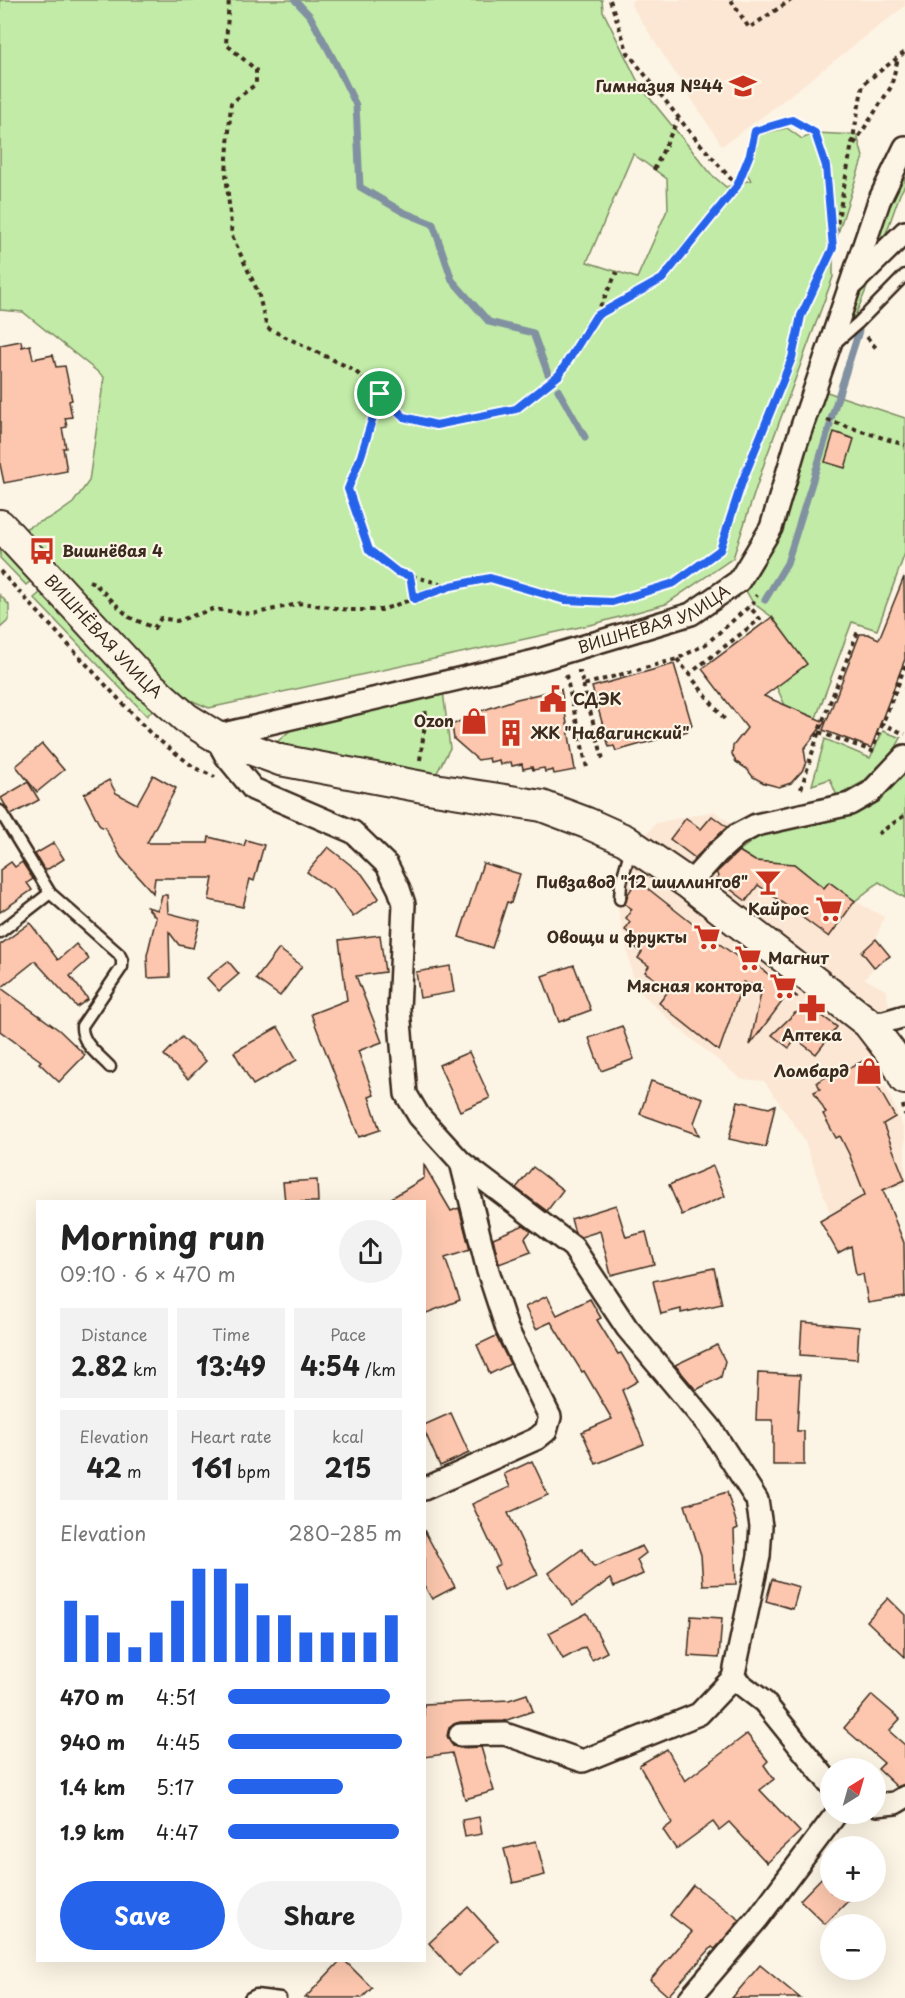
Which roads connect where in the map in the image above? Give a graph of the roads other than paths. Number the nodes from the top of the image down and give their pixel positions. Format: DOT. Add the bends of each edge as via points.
graph roads {
  1 [pos="905,147"];
  2 [pos="905,232"];
  3 [pos="905,275"];
  4 [pos="851,285"];
  5 [pos="828,349"];
  6 [pos="0,525"];
  7 [pos="215,736"];
  8 [pos="905,756"];
  9 [pos="0,811"];
  10 [pos="631,845"];
  11 [pos="689,884"];
  12 [pos="50,893"];
  13 [pos="620,899"];
  14 [pos="0,932"];
  15 [pos="905,1016"];
  16 [pos="868,1023"];
  17 [pos="110,1067"];
  18 [pos="905,1079"];
  19 [pos="461,1162"];
  20 [pos="426,1488"];
  21 [pos="733,1678"];
  22 [pos="460,1735"];
  23 [pos="820,1771"];
  24 [pos="905,1797"];
  25 [pos="886,1804"];
  26 [pos="828,1824"];
  27 [pos="250,1998"];
  28 [pos="280,1998"];
  29 [pos="690,1998"];
  1 -- 4 [label="street, ВИШНЁВАЯ УЛИЦА" via="879,201"];
  2 -- 4 [label="street"];
  3 -- 5 [label="lane"];
  4 -- 5 [label="street, ВИШНЁВАЯ УЛИЦА"];
  5 -- 7 [label="street, ВИШНЁВАЯ УЛИЦА" via="771,528 740,581 691,614 535,661"];
  6 -- 7 [label="street, ВИШНЁВАЯ УЛИЦА" via="141,678 186,718"];
  7 -- 10 [label="street, ВИШНЁВАЯ УЛИЦА" via="280,760 542,806"];
  7 -- 19 [label="street" via="253,789 353,832 387,865 404,904 399,1009 406,1094 419,1116"];
  8 -- 11 [label="street" via="871,792 850,804 756,825 737,835"];
  9 -- 12 [label="lane"];
  10 -- 11 [label="street, ВИШНЁВАЯ УЛИЦА"];
  10 -- 13 [label="lane"];
  11 -- 16 [label="street, ВИШНЁВАЯ УЛИЦА"];
  12 -- 14 [label="lane"];
  12 -- 17 [label="lane" via="122,960 122,967 82,1026 85,1041"];
  15 -- 16 [label="street"];
  16 -- 18 [label="street, ВИШНЁВАЯ УЛИЦА" via="895,1058"];
  19 -- 20 [label="street" via="507,1329 550,1418 546,1431 536,1439"];
  19 -- 21 [label="street" via="573,1247 627,1328 710,1427 757,1500 761,1526 759,1556"];
  21 -- 22 [label="street" via="699,1714 583,1761 505,1734"];
  21 -- 23 [label="street" via="764,1702"];
  24 -- 25 [label="street"];
  26 -- 29 [label="street" via="758,1918"];
  27 -- 28 [label="lane"];
}
